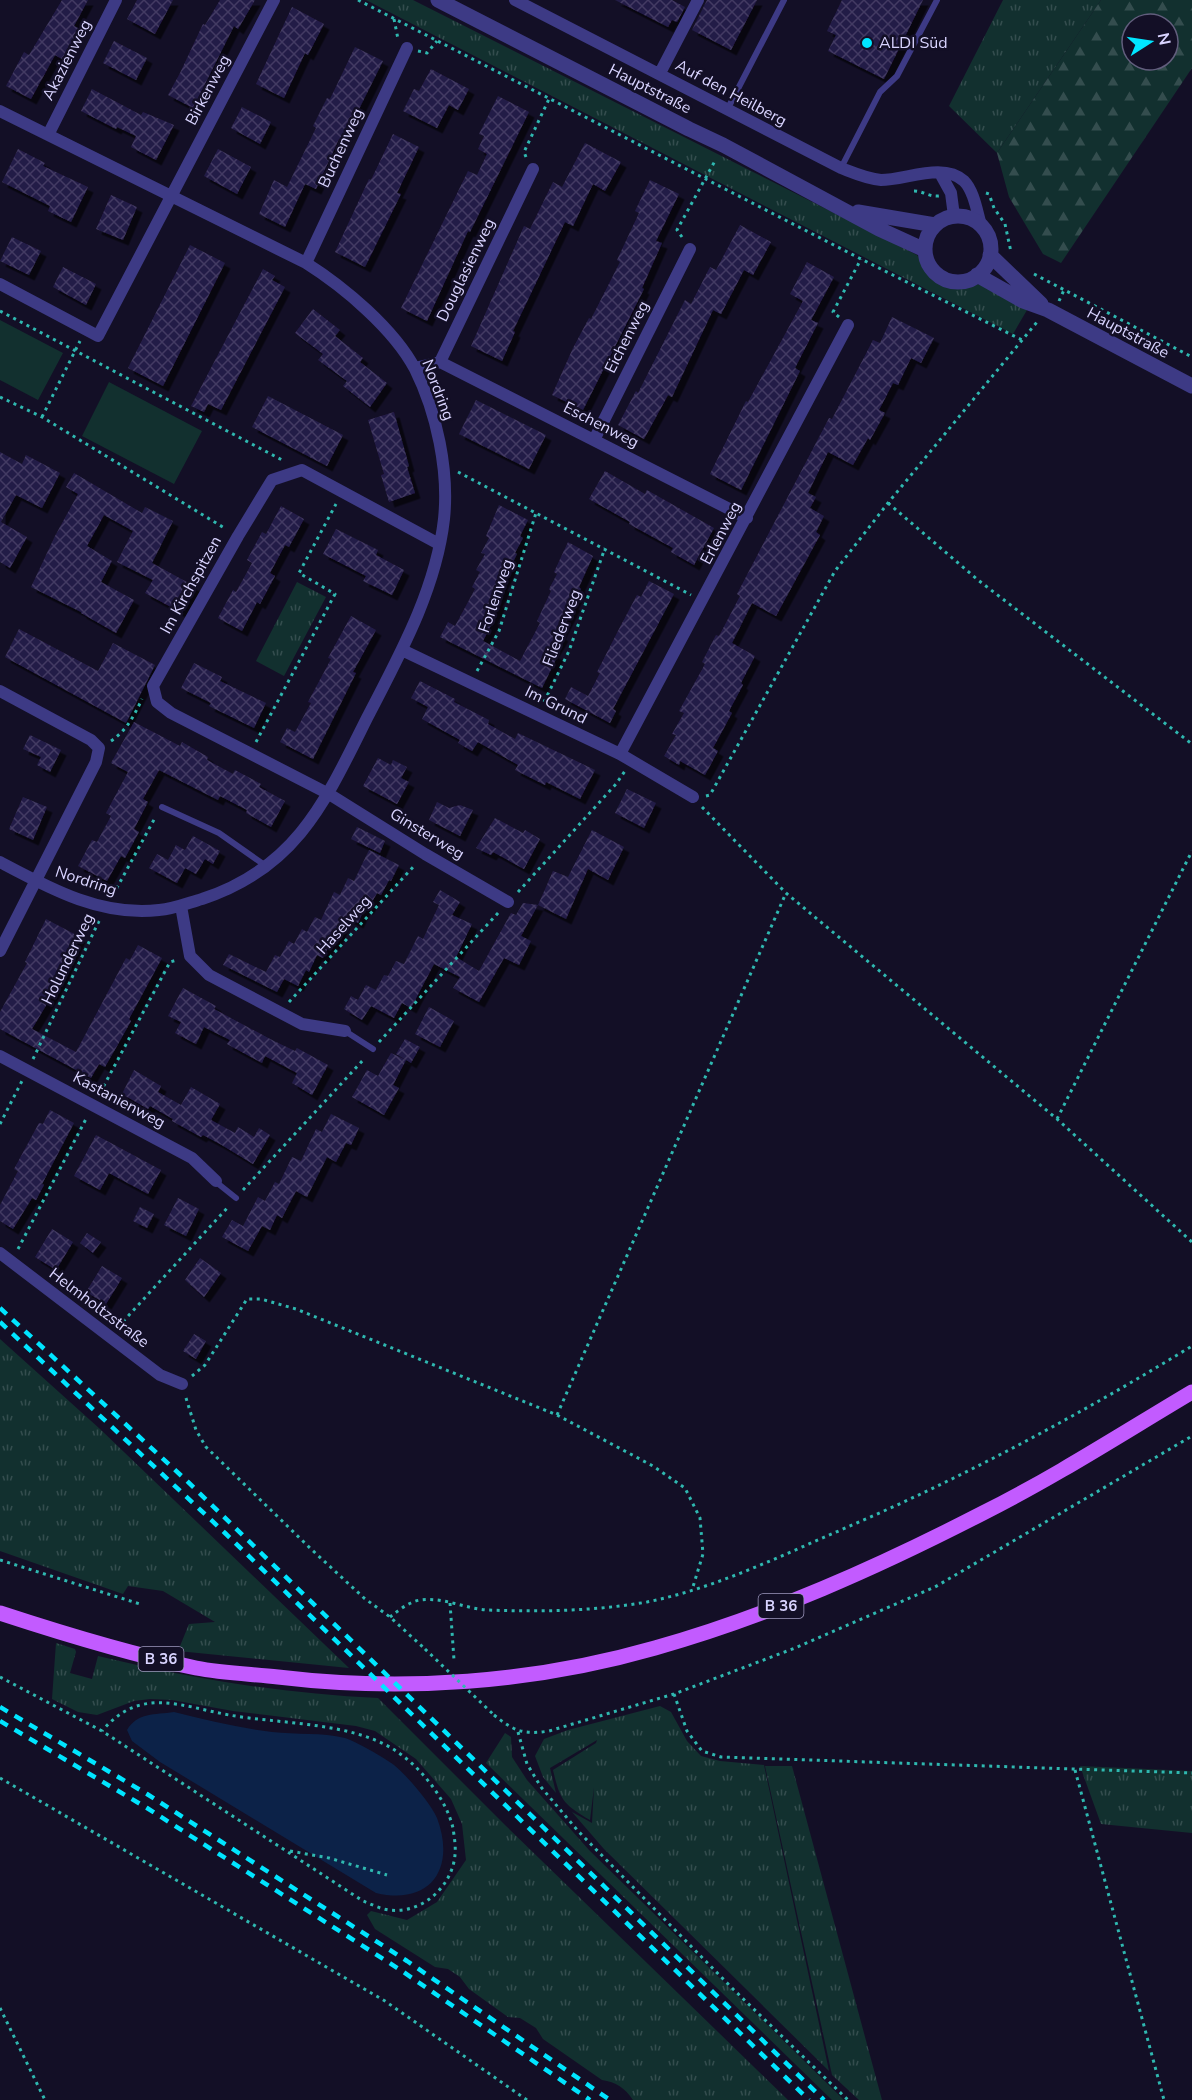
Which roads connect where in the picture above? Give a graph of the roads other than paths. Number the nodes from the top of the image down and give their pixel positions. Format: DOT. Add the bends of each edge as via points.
graph roads {
  1 [pos="116,0"];
  2 [pos="274,0"];
  3 [pos="438,0"];
  4 [pos="515,0"];
  5 [pos="698,0"];
  6 [pos="784,0"];
  7 [pos="937,0"];
  8 [pos="407,48"];
  9 [pos="660,73"];
  10 [pos="727,110"];
  11 [pos="0,111"];
  12 [pos="48,135"];
  13 [pos="841,168"];
  14 [pos="533,169"];
  15 [pos="940,173"];
  16 [pos="170,196"];
  17 [pos="847,210"];
  18 [pos="954,216"];
  19 [pos="935,225"];
  20 [pos="981,225"];
  21 [pos="690,249"];
  22 [pos="925,250"];
  23 [pos="990,255"];
  24 [pos="306,263"];
  25 [pos="977,275"];
  26 [pos="0,284"];
  27 [pos="1048,310"];
  28 [pos="848,326"];
  29 [pos="440,362"];
  30 [pos="415,368"];
  31 [pos="1192,386"];
  32 [pos="594,440"];
  33 [pos="747,518"];
  34 [pos="439,544"];
  35 [pos="402,650"];
  36 [pos="0,690"];
  37 [pos="620,754"];
  38 [pos="329,794"];
  39 [pos="693,797"];
  40 [pos="162,807"];
  41 [pos="0,862"];
  42 [pos="266,866"];
  43 [pos="36,881"];
  44 [pos="508,902"];
  45 [pos="181,906"];
  46 [pos="0,951"];
  47 [pos="345,1031"];
  48 [pos="373,1048"];
  49 [pos="0,1056"];
  50 [pos="216,1181"];
  51 [pos="236,1198"];
  52 [pos="0,1253"];
  53 [pos="182,1384"];
  54 [pos="1192,1392"];
  55 [pos="0,1613"];
  1 -- 12 [label="street, Akazienweg"];
  2 -- 16 [label="street, Birkenweg"];
  3 -- 17 [label="street, Hauptstraße"];
  4 -- 9 [label="street, Auf den Heilberg"];
  5 -- 9 [label="street"];
  6 -- 10 [label="lane"];
  7 -- 13 [label="lane" via="897,76 880,92"];
  8 -- 24 [label="street, Buchenweg"];
  9 -- 10 [label="street, Auf den Heilberg"];
  10 -- 13 [label="street, Auf den Heilberg"];
  11 -- 12 [label="street, Nordring"];
  12 -- 16 [label="street, Nordring"];
  13 -- 15 [label="street, Auf den Heilberg" via="878,180"];
  14 -- 29 [label="street, Douglasienweg"];
  15 -- 18 [label="street" via="951,194"];
  15 -- 20 [label="street" via="964,182"];
  16 -- 24 [label="street, Nordring"];
  16 -- 26 [label="street, Birkenweg" via="98,336"];
  17 -- 19 [label="street, Hauptstraße"];
  17 -- 22 [label="street, Hauptstraße"];
  18 -- 19 [label="street"];
  18 -- 20 [label="street"];
  19 -- 22 [label="street"];
  20 -- 23 [label="street" via="988,236"];
  21 -- 32 [label="street, Eichenweg"];
  22 -- 25 [label="street" via="932,270 944,278 957,282"];
  23 -- 25 [label="street"];
  23 -- 27 [label="street, Hauptstraße"];
  24 -- 30 [label="street, Nordring" via="376,319"];
  25 -- 27 [label="street, Hauptstraße"];
  27 -- 31 [label="street, Hauptstraße"];
  28 -- 33 [label="street, Erlenweg"];
  29 -- 30 [label="street"];
  29 -- 32 [label="street, Eschenweg"];
  30 -- 34 [label="street, Nordring" via="428,401 442,464 444,520"];
  32 -- 33 [label="street, Eschenweg"];
  33 -- 37 [label="street, Erlenweg"];
  34 -- 35 [label="street, Nordring" via="430,580"];
  34 -- 38 [label="street, Im Kirchspitzen" via="302,470 272,480 153,686 157,702 171,713"];
  35 -- 37 [label="street, Im Grund"];
  35 -- 38 [label="street, Nordring"];
  36 -- 43 [label="street" via="99,748 96,762"];
  37 -- 39 [label="street, Im Grund"];
  38 -- 42 [label="street, Nordring" via="300,835"];
  38 -- 44 [label="street, Ginsterweg"];
  40 -- 42 [label="lane" via="219,832"];
  41 -- 43 [label="street, Nordring"];
  42 -- 45 [label="street, Nordring" via="222,892"];
  43 -- 45 [label="street, Nordring" via="106,908 151,911"];
  43 -- 46 [label="street"];
  45 -- 47 [label="street" via="190,956 209,975 302,1024"];
  47 -- 48 [label="lane"];
  49 -- 50 [label="street, Kastanienweg" via="192,1158"];
  50 -- 51 [label="lane"];
  52 -- 53 [label="street, Helmholtzstraße" via="160,1375"];
  54 -- 55 [label="main road, B 36" via="985,1512 815,1593 653,1649 567,1668 429,1684 327,1683 198,1668 73,1637"];
}
